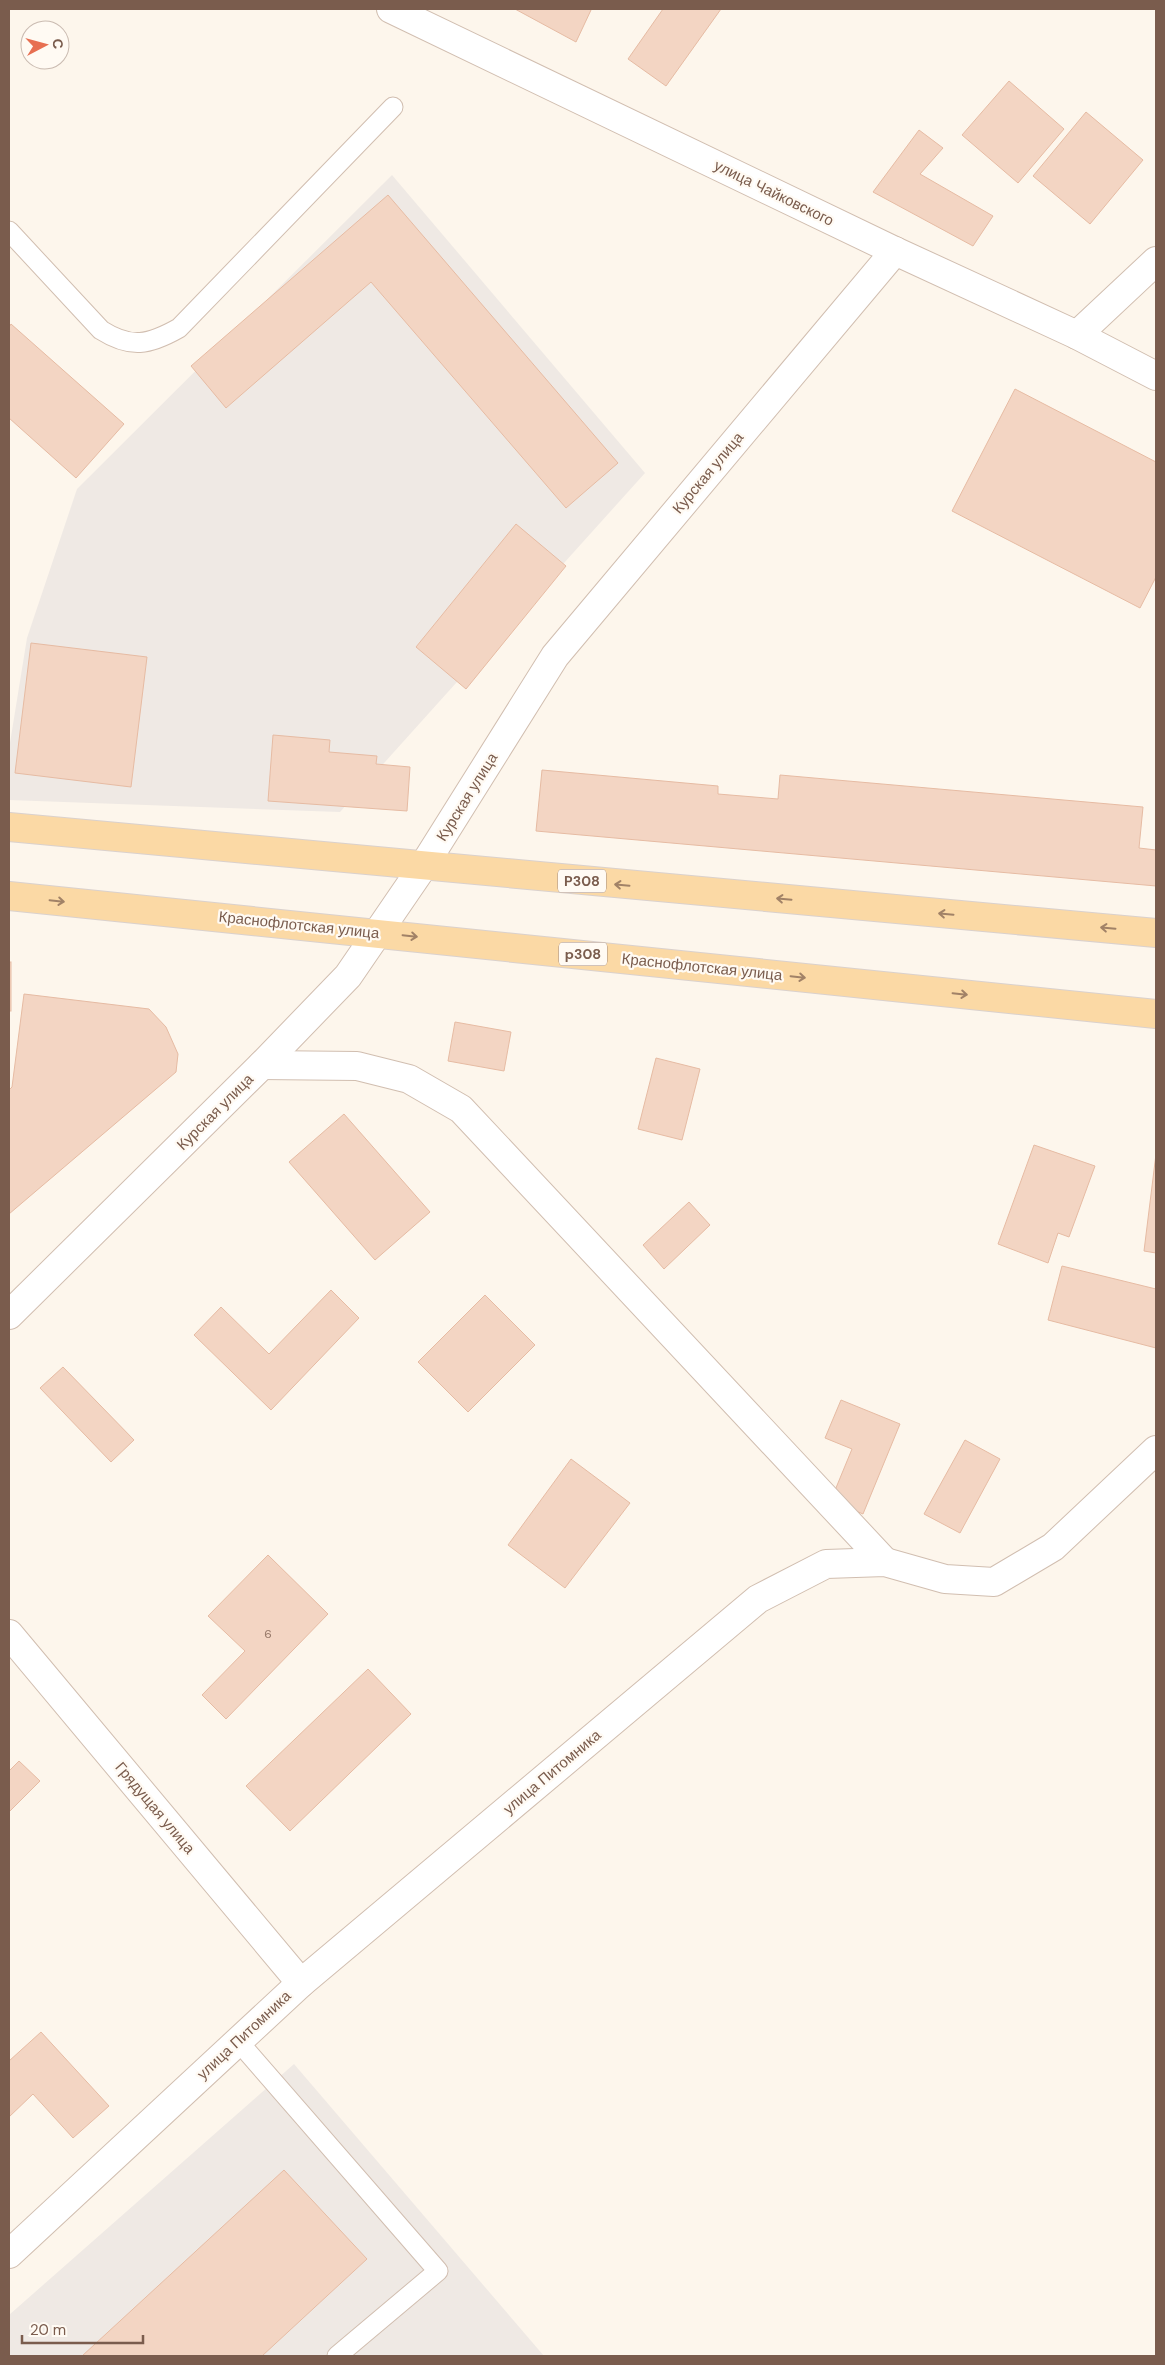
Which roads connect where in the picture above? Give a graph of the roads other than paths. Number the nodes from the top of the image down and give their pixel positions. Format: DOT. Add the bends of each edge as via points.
graph roads {
  1 [pos="391,9"];
  2 [pos="393,107"];
  3 [pos="9,231"];
  4 [pos="895,251"];
  5 [pos="1156,261"];
  6 [pos="1077,335"];
  7 [pos="1156,376"];
  8 [pos="9,827"];
  9 [pos="424,865"];
  10 [pos="9,896"];
  11 [pos="379,933"];
  12 [pos="1156,933"];
  13 [pos="1156,1014"];
  14 [pos="262,1065"];
  15 [pos="9,1315"];
  16 [pos="1156,1450"];
  17 [pos="885,1562"];
  18 [pos="9,1634"];
  19 [pos="301,1983"];
  20 [pos="238,2041"];
  21 [pos="9,2254"];
  22 [pos="337,2356"];
  1 -- 4 [label="street, улица Чайковского"];
  2 -- 3 [label="lane" via="179,328 156,341 135,344 113,338 101,330"];
  4 -- 6 [label="street, улица Чайковского"];
  4 -- 9 [label="street, Курская улица" via="555,656"];
  5 -- 6 [label="street"];
  6 -- 7 [label="street, улица Чайковского"];
  8 -- 9 [label="main road, P308"];
  9 -- 11 [label="street, Курская улица"];
  12 -- 9 [label="main road, P308, one-way"];
  10 -- 11 [label="main road, Краснофлотская улица / p308, one-way"];
  11 -- 13 [label="main road, Краснофлотская улица / p308, one-way"];
  11 -- 14 [label="street, Курская улица" via="348,976"];
  14 -- 15 [label="street, Курская улица"];
  14 -- 17 [label="street" via="357,1066 409,1079 461,1109"];
  16 -- 17 [label="street, улица Питомника" via="1052,1547 994,1582 945,1579"];
  17 -- 19 [label="street, улица Питомника" via="826,1564 758,1599"];
  18 -- 19 [label="street, Грядущая улица"];
  19 -- 20 [label="street, улица Питомника"];
  20 -- 21 [label="street, улица Питомника"];
  20 -- 22 [label="lane" via="438,2271"];
}
